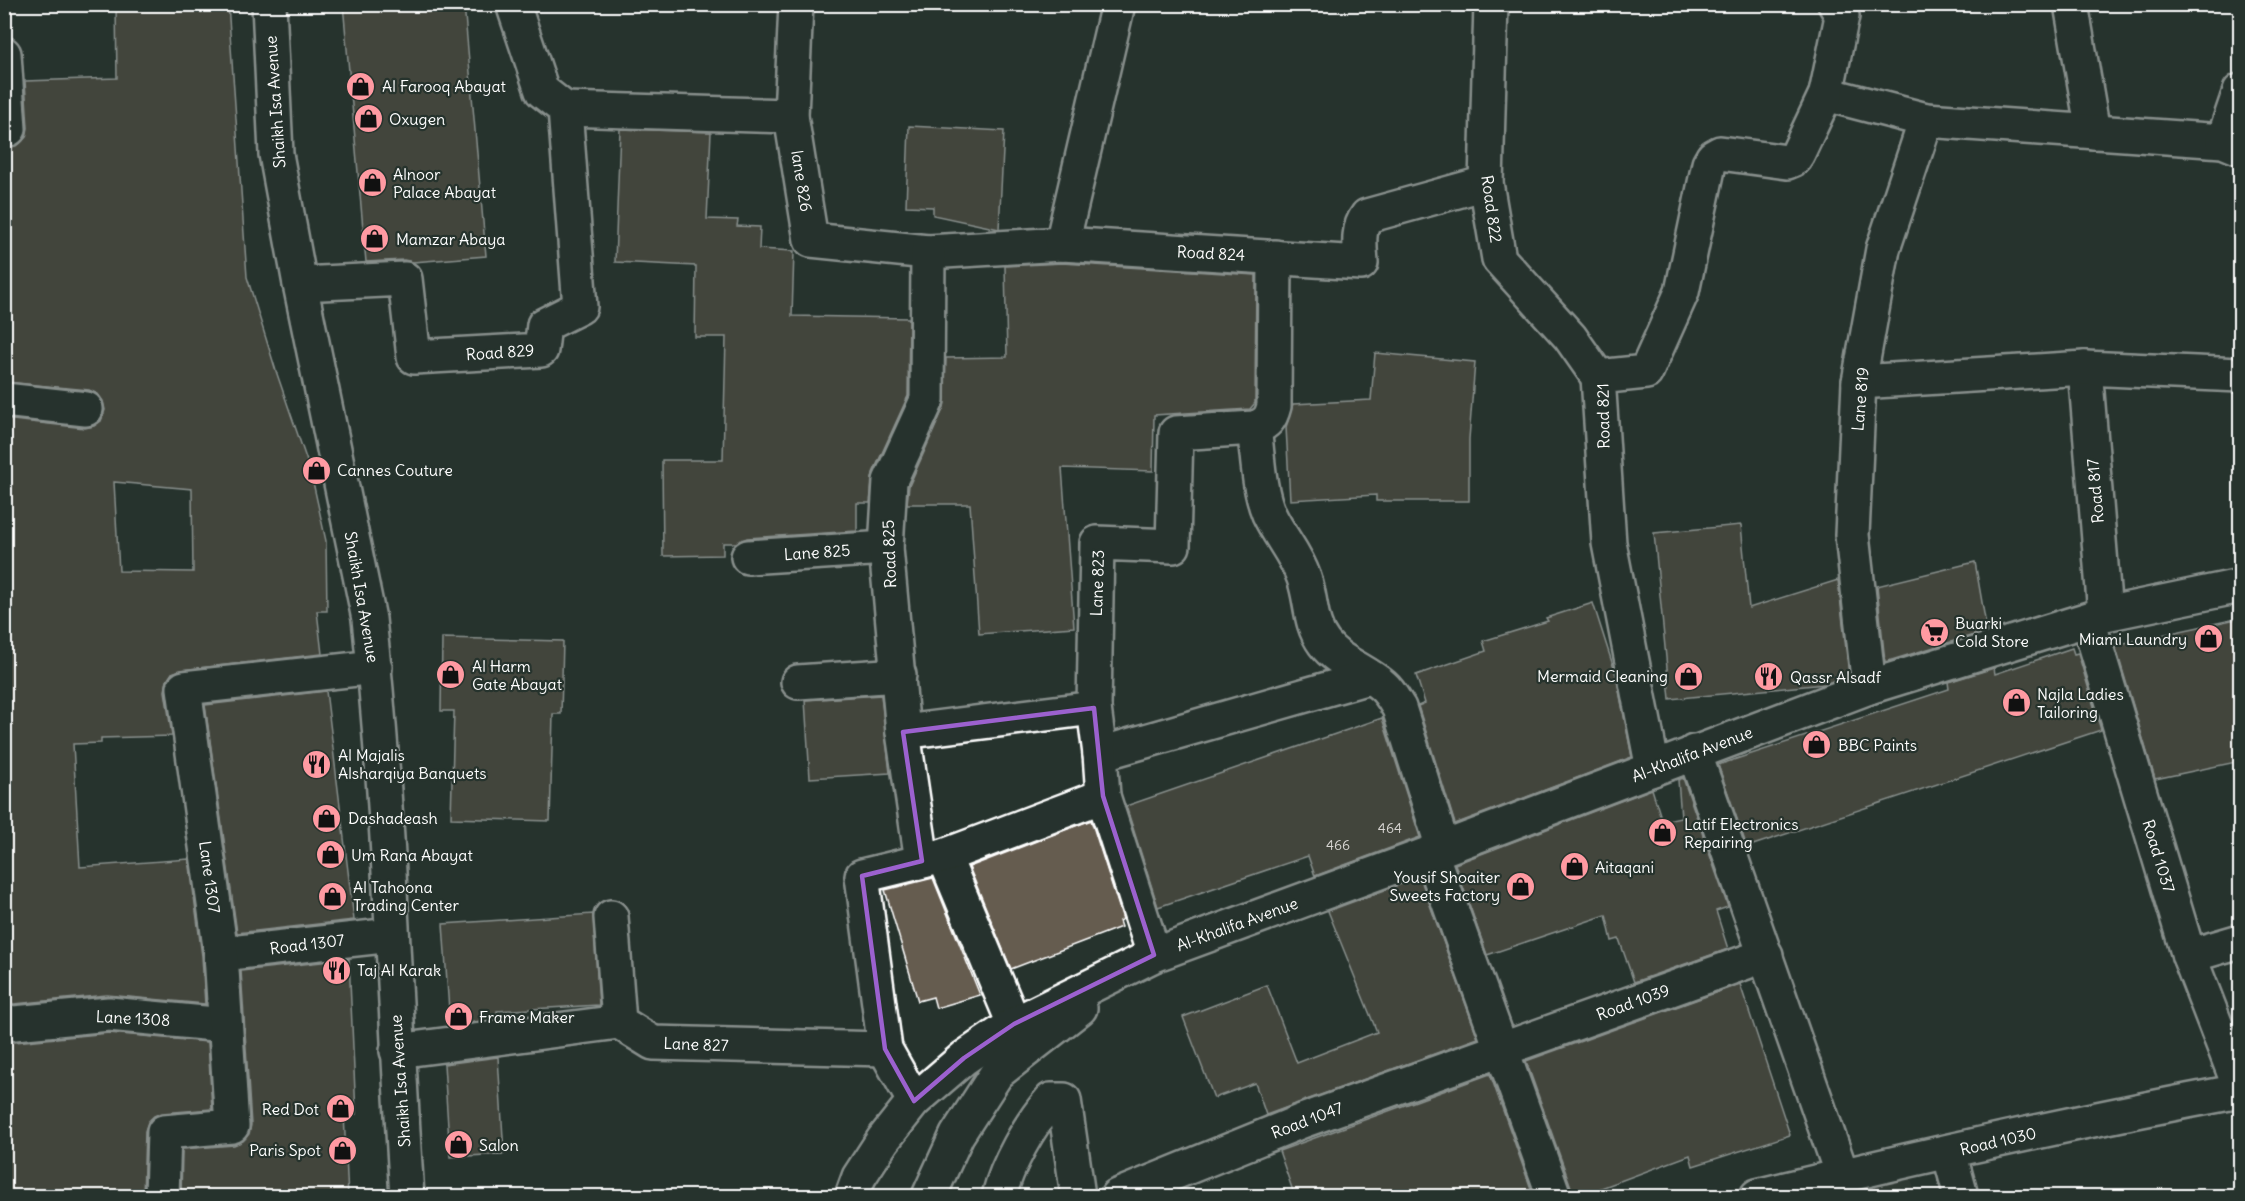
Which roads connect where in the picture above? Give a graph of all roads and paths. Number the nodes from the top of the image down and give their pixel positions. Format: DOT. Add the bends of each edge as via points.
graph roads {
  1 [pos="268,4"];
  2 [pos="513,4"];
  3 [pos="796,4"];
  4 [pos="1118,4"];
  5 [pos="1491,4"];
  6 [pos="1835,4"];
  7 [pos="2071,4"];
  8 [pos="4,54"];
  9 [pos="2241,91"];
  10 [pos="1826,94"];
  11 [pos="565,109"];
  12 [pos="791,116"];
  13 [pos="1926,120"];
  14 [pos="4,129"];
  15 [pos="2093,132"];
  16 [pos="2232,145"];
  17 [pos="1486,183"];
  18 [pos="1062,244"];
  19 [pos="928,252"];
  20 [pos="1275,256"];
  21 [pos="300,284"];
  22 [pos="2085,368"];
  23 [pos="2241,375"];
  24 [pos="1598,377"];
  25 [pos="1858,382"];
  26 [pos="4,400"];
  27 [pos="86,409"];
  28 [pos="1254,428"];
  29 [pos="886,548"];
  30 [pos="748,557"];
  31 [pos="2241,586"];
  32 [pos="2096,617"];
  33 [pos="375,667"];
  34 [pos="899,675"];
  35 [pos="1369,677"];
  36 [pos="798,682"];
  37 [pos="1869,687"];
  38 [pos="1094,708"];
  39 [pos="903,732"];
  40 [pos="1694,752"];
  41 [pos="1100,754"];
  42 [pos="1653,769"];
  43 [pos="1103,796"];
  44 [pos="1437,850"];
  45 [pos="933,858"];
  46 [pos="611,917"];
  47 [pos="392,935"];
  48 [pos="2241,940"];
  49 [pos="221,954"];
  50 [pos="1154,955"];
  51 [pos="1766,955"];
  52 [pos="2189,956"];
  53 [pos="619,1022"];
  54 [pos="4,1024"];
  55 [pos="1014,1024"];
  56 [pos="225,1025"];
  57 [pos="885,1049"];
  58 [pos="1500,1049"];
  59 [pos="397,1051"];
  60 [pos="2241,1089"];
  61 [pos="914,1101"];
  62 [pos="1949,1152"];
  63 [pos="1842,1175"];
  64 [pos="162,1197"];
  65 [pos="407,1197"];
  66 [pos="852,1197"];
  67 [pos="929,1197"];
  68 [pos="999,1197"];
  69 [pos="1078,1197"];
  70 [pos="1117,1197"];
  71 [pos="1554,1197"];
  72 [pos="1757,1197"];
  73 [pos="1961,1197"];
  1 -- 21 [label="street, Shaikh Isa Avenue" via="276,154"];
  2 -- 11 [label="street" via="543,91"];
  3 -- 12 [label="street, lane 826"];
  4 -- 18 [label="street"];
  5 -- 17 [label="street, Road 822"];
  6 -- 10 [label="street" via="1842,16"];
  7 -- 15 [label="street"];
  8 -- 14 [label="street" via="9,129"];
  9 -- 16 [label="street"];
  10 -- 13 [label="street"];
  10 -- 24 [label="street, Road 821" via="1794,159 1787,162 1720,153 1713,157 1682,292 1646,372"];
  11 -- 12 [label="street"];
  11 -- 21 [label="street, Road 829" via="580,307 544,325 541,350 414,357 405,279"];
  12 -- 19 [label="street, lane 826" via="811,240"];
  13 -- 15 [label="street"];
  13 -- 25 [label="street, Lane 819" via="1883,249"];
  15 -- 16 [label="street"];
  17 -- 20 [label="street, Road 824" via="1367,216 1360,233 1360,262"];
  17 -- 24 [label="street, Road 822" via="1499,260 1570,337"];
  18 -- 19 [label="street, Road 824"];
  18 -- 20 [label="street, Road 824"];
  19 -- 29 [label="street, Road 825" via="927,400 890,481"];
  20 -- 28 [label="street" via="1274,406 1264,425"];
  21 -- 33 [label="street, Shaikh Isa Avenue" via="369,618"];
  22 -- 23 [label="street"];
  22 -- 25 [label="street"];
  22 -- 32 [label="street, Road 817"];
  24 -- 42 [label="street, Road 821" via="1609,543"];
  25 -- 37 [label="street, Lane 819" via="1852,535"];
  26 -- 27 [label="street"];
  28 -- 35 [label="street" via="1263,498 1305,579 1314,626 1324,644"];
  28 -- 38 [label="street, Lane 823" via="1176,433 1173,546 1097,543"];
  29 -- 30 [label="street, Lane 825"];
  29 -- 34 [label="street, Road 825"];
  31 -- 32 [label="street, Al-Khalifa Avenue"];
  32 -- 37 [label="street, Al-Khalifa Avenue"];
  32 -- 52 [label="street, Road 1037"];
  33 -- 47 [label="street, Shaikh Isa Avenue"];
  33 -- 49 [label="street, Lane 1307" via="184,688"];
  34 -- 36 [label="street"];
  34 -- 39 [label="street, Road 825"];
  35 -- 41 [label="street"];
  35 -- 44 [label="street" via="1390,694 1399,708"];
  37 -- 40 [label="street, Al-Khalifa Avenue"];
  38 -- 39 [label="street"];
  38 -- 41 [label="street, Lane 823"];
  39 -- 45 [label="street, Road 825"];
  40 -- 42 [label="street, Al-Khalifa Avenue"];
  40 -- 51 [label="street"];
  41 -- 43 [label="street, Lane 823"];
  42 -- 44 [label="street, Al-Khalifa Avenue"];
  43 -- 45 [label="street"];
  43 -- 50 [label="street, Lane 823"];
  44 -- 50 [label="street, Al-Khalifa Avenue"];
  44 -- 58 [label="street"];
  45 -- 55 [label="street, Road 825"];
  45 -- 57 [label="street" via="862,876"];
  46 -- 53 [label="street"];
  47 -- 49 [label="street, Road 1307"];
  47 -- 59 [label="street, Shaikh Isa Avenue"];
  48 -- 52 [label="street"];
  49 -- 56 [label="street, Lane 1307"];
  50 -- 55 [label="street, Al-Khalifa Avenue"];
  50 -- 67 [label="street, Al-Khalifa Avenue" via="997,1073 957,1135"];
  51 -- 58 [label="street, Road 1039"];
  51 -- 63 [label="street"];
  52 -- 60 [label="street, Road 1037"];
  53 -- 57 [label="street, Lane 827" via="653,1043"];
  53 -- 59 [label="street"];
  54 -- 56 [label="street, Lane 1308" via="109,1014"];
  55 -- 61 [label="street, Al-Khalifa Avenue" via="964,1058"];
  56 -- 64 [label="street, Lane 1307" via="232,1126 164,1132"];
  57 -- 61 [label="street"];
  58 -- 70 [label="street, Road 1047" via="1302,1122"];
  58 -- 71 [label="street"];
  59 -- 65 [label="street, Shaikh Isa Avenue"];
  60 -- 62 [label="street, Road 1030"];
  61 -- 66 [label="street, Al-Khalifa Avenue" via="883,1140"];
  62 -- 63 [label="street, Road 1030"];
  62 -- 73 [label="street"];
  63 -- 72 [label="street, Road 1030"];
  68 -- 69 [label="street" via="1004,1175 1041,1111 1051,1100 1064,1100"];
}
